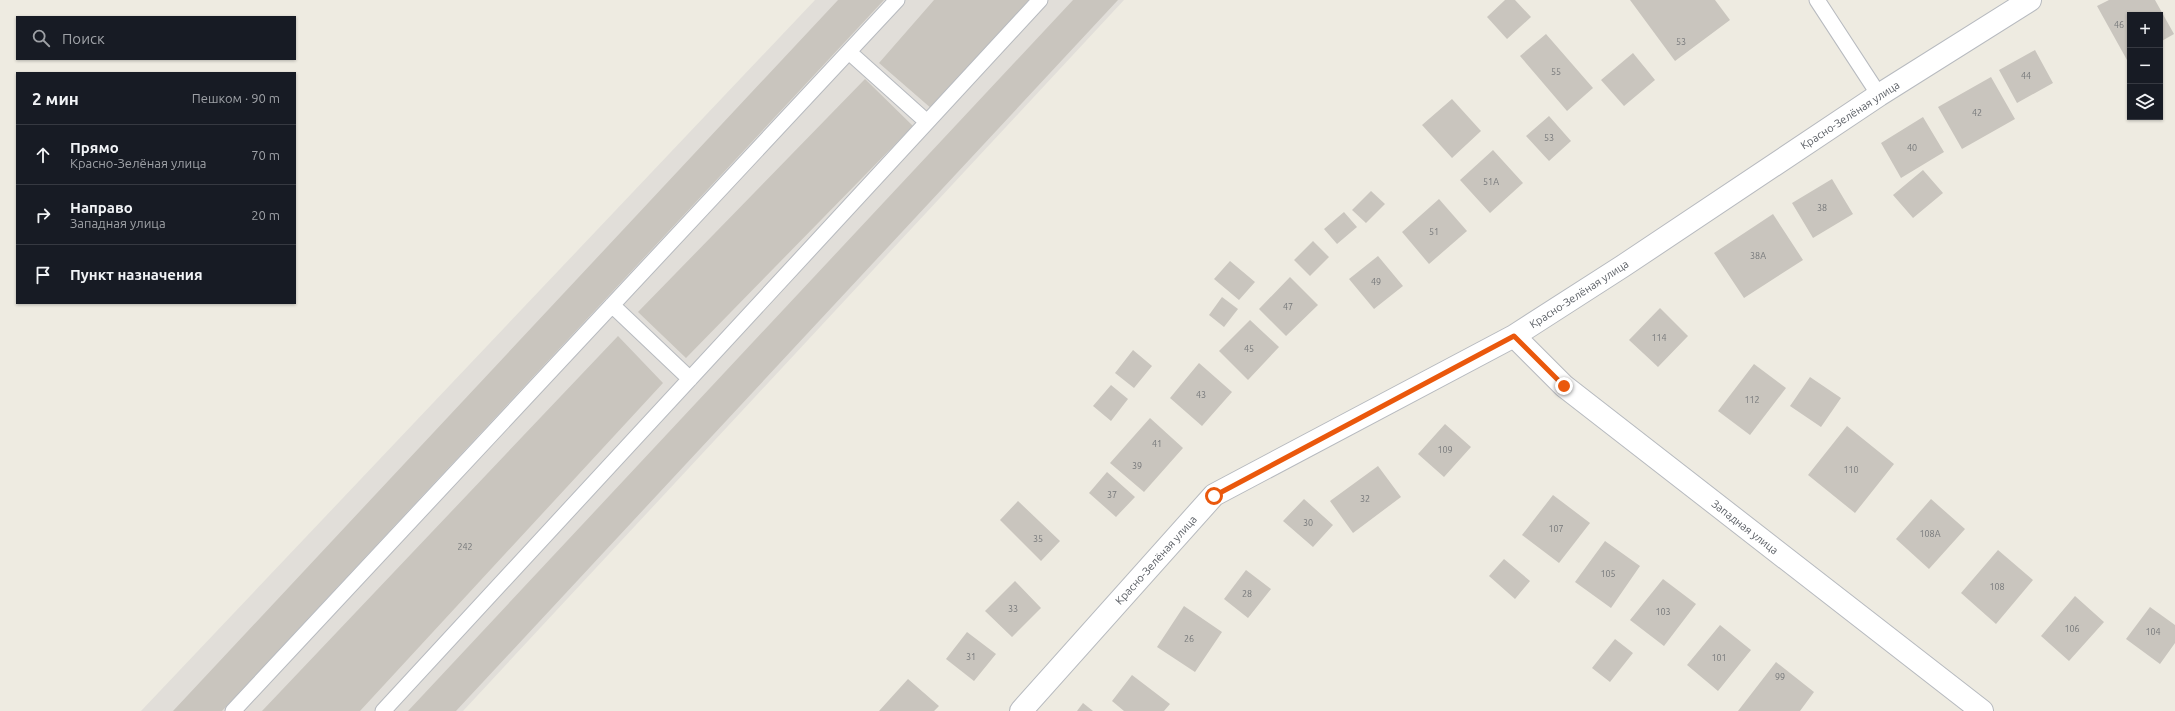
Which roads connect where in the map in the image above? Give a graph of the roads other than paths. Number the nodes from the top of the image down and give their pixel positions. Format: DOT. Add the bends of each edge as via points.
graph roads {
  1 [pos="897,0"];
  2 [pos="1040,0"];
  3 [pos="1817,0"];
  4 [pos="2030,0"];
  5 [pos="849,52"];
  6 [pos="1879,95"];
  7 [pos="927,122"];
  8 [pos="612,305"];
  9 [pos="1514,336"];
  10 [pos="690,379"];
  11 [pos="233,711"];
  12 [pos="383,711"];
  13 [pos="1021,711"];
  14 [pos="1982,711"];
  1 -- 5 [label="lane"];
  2 -- 7 [label="lane"];
  3 -- 6 [label="lane"];
  4 -- 6 [label="street, Красно-Зелёная улица"];
  5 -- 7 [label="lane"];
  5 -- 8 [label="lane"];
  6 -- 9 [label="street, Красно-Зелёная улица" via="1630,262"];
  7 -- 10 [label="lane"];
  8 -- 10 [label="lane"];
  8 -- 11 [label="lane"];
  9 -- 13 [label="street, Красно-Зелёная улица" via="1214,496"];
  9 -- 14 [label="street, Западная улица" via="1564,386"];
  10 -- 12 [label="lane"];
}
